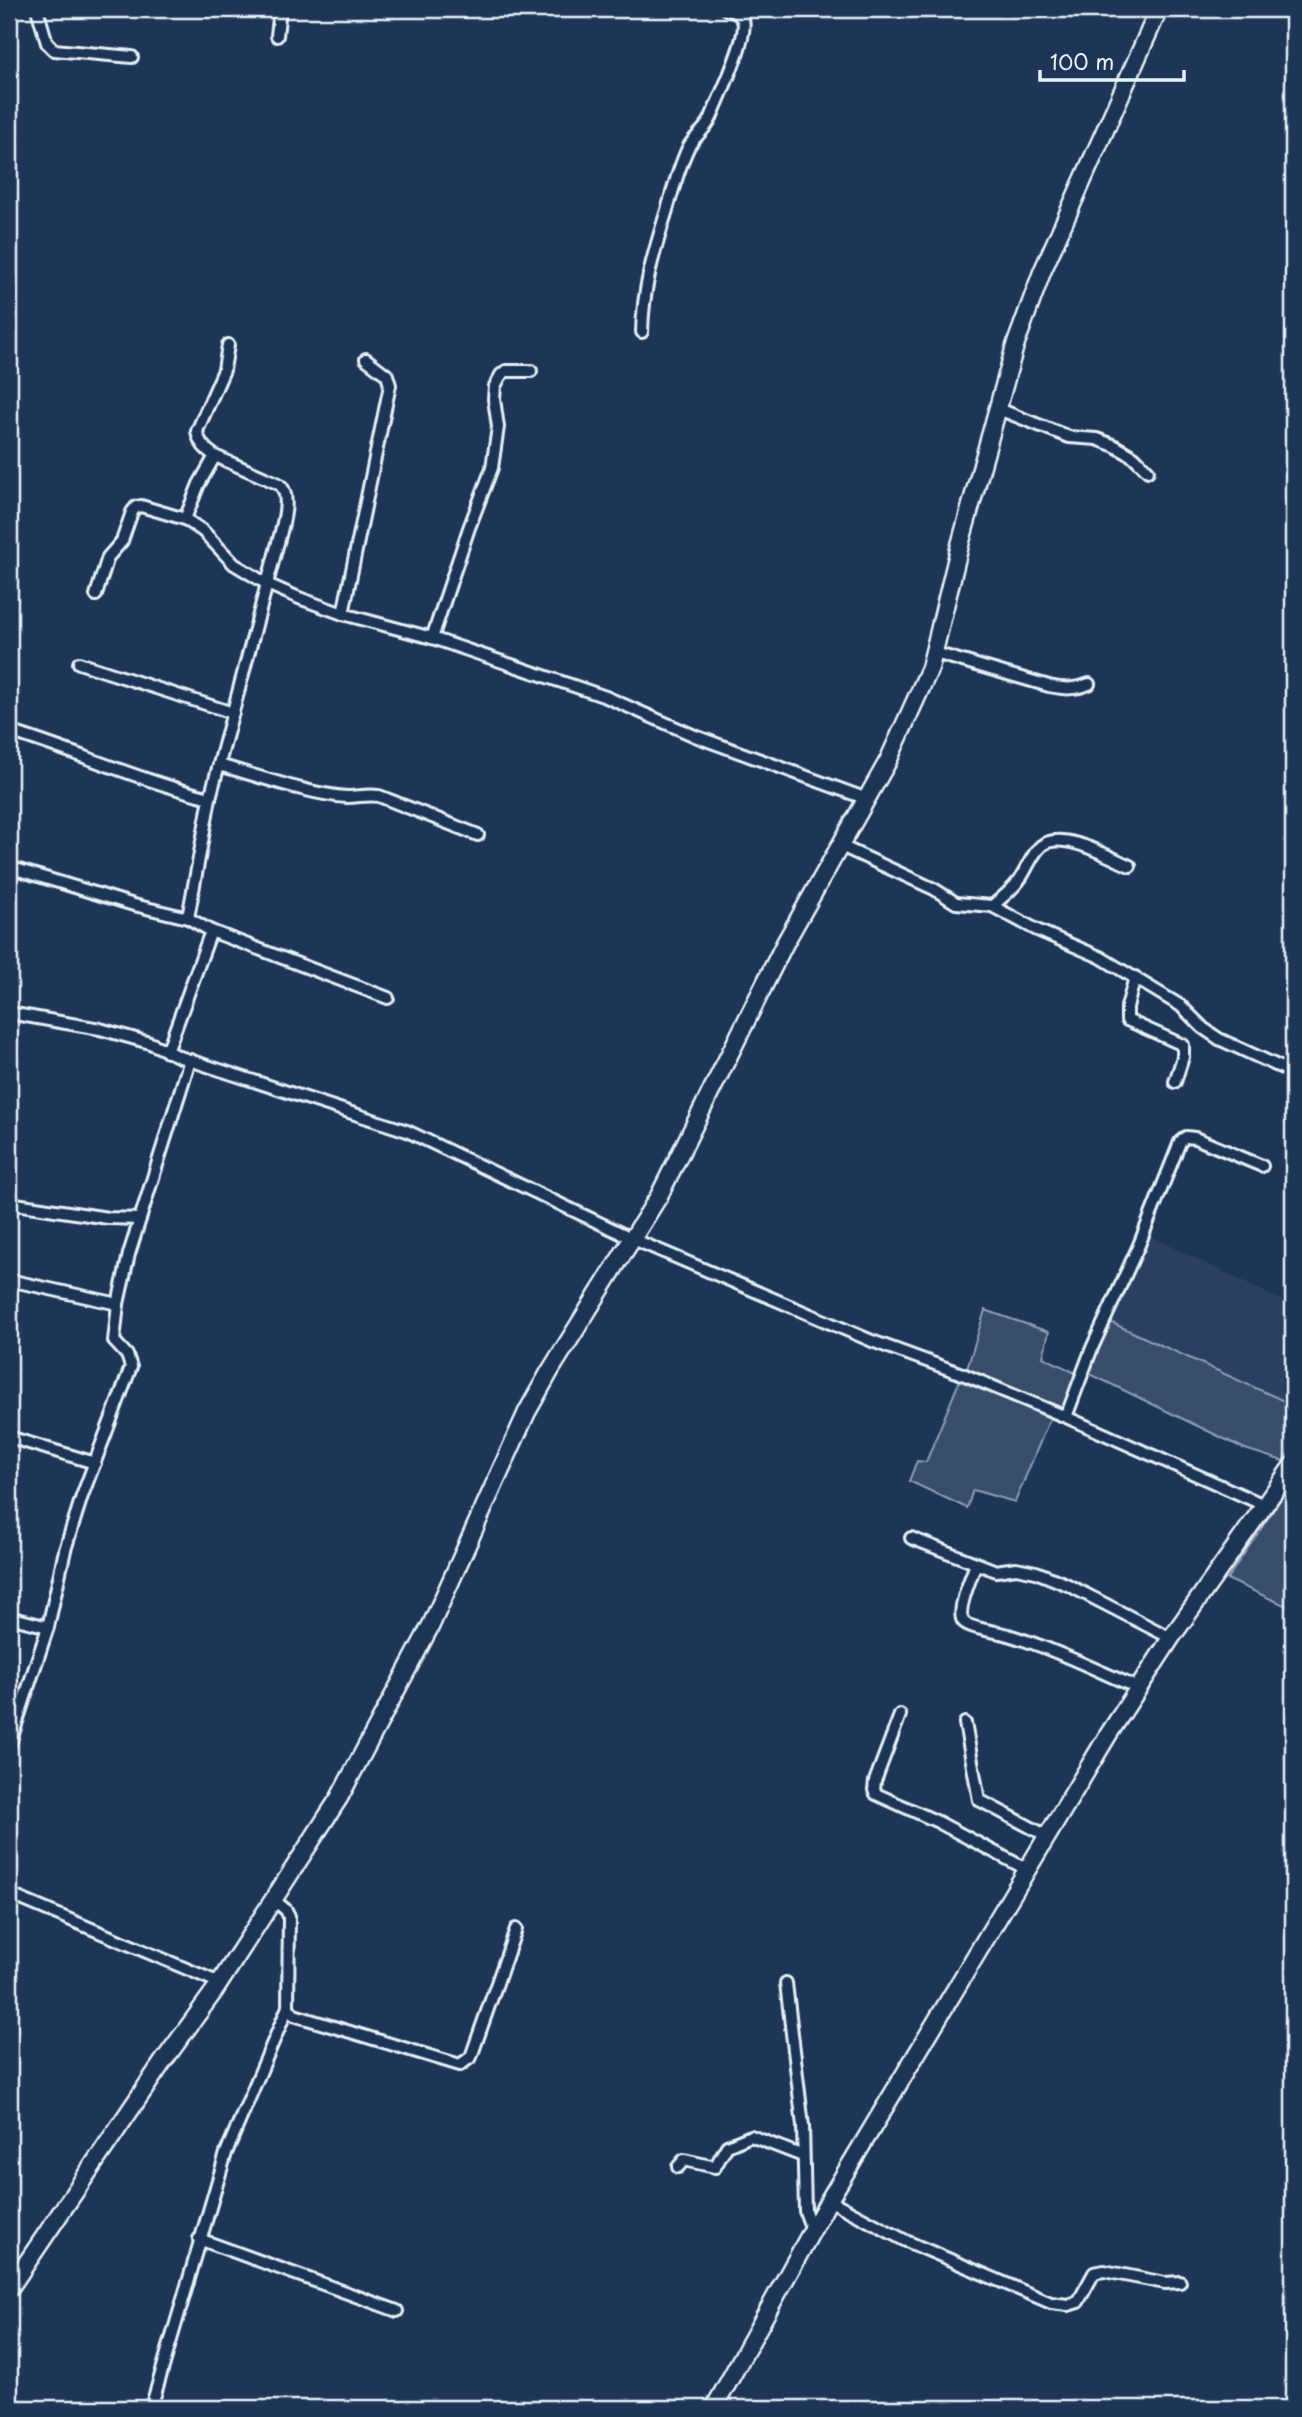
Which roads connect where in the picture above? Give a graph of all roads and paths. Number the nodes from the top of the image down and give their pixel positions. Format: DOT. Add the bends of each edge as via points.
graph roads {
  1 [pos="37,9"];
  2 [pos="280,9"];
  3 [pos="726,9"];
  4 [pos="1159,9"];
  5 [pos="277,36"];
  6 [pos="132,57"];
  7 [pos="642,332"];
  8 [pos="228,345"];
  9 [pos="366,359"];
  10 [pos="531,371"];
  11 [pos="996,408"];
  12 [pos="215,456"];
  13 [pos="1148,471"];
  14 [pos="185,519"];
  15 [pos="267,584"];
  16 [pos="96,595"];
  17 [pos="343,614"];
  18 [pos="432,638"];
  19 [pos="935,653"];
  20 [pos="79,663"];
  21 [pos="1089,684"];
  22 [pos="233,713"];
  23 [pos="9,731"];
  24 [pos="219,765"];
  25 [pos="210,798"];
  26 [pos="867,799"];
  27 [pos="478,835"];
  28 [pos="841,846"];
  29 [pos="1130,866"];
  30 [pos="9,867"];
  31 [pos="992,906"];
  32 [pos="188,918"];
  33 [pos="211,931"];
  34 [pos="1135,977"];
  35 [pos="388,998"];
  36 [pos="9,1013"];
  37 [pos="167,1052"];
  38 [pos="190,1060"];
  39 [pos="1293,1073"];
  40 [pos="1175,1082"];
  41 [pos="1262,1166"];
  42 [pos="9,1203"];
  43 [pos="140,1219"];
  44 [pos="633,1239"];
  45 [pos="9,1280"];
  46 [pos="118,1304"];
  47 [pos="1066,1417"];
  48 [pos="9,1437"];
  49 [pos="95,1463"];
  50 [pos="1293,1465"];
  51 [pos="1264,1505"];
  52 [pos="911,1538"];
  53 [pos="976,1563"];
  54 [pos="9,1617"];
  55 [pos="48,1627"];
  56 [pos="1171,1638"];
  57 [pos="1138,1688"];
  58 [pos="900,1715"];
  59 [pos="965,1723"];
  60 [pos="9,1745"];
  61 [pos="1047,1836"];
  62 [pos="1028,1870"];
  63 [pos="9,1894"];
  64 [pos="274,1900"];
  65 [pos="516,1929"];
  66 [pos="220,1983"];
  67 [pos="786,1983"];
  68 [pos="288,2007"];
  69 [pos="803,2156"];
  70 [pos="678,2167"];
  71 [pos="829,2200"];
  72 [pos="812,2230"];
  73 [pos="199,2239"];
  74 [pos="1180,2282"];
  75 [pos="9,2289"];
  76 [pos="397,2311"];
  77 [pos="151,2408"];
  78 [pos="714,2408"];
  1 -- 6 [label="street" via="47,43 54,50"];
  2 -- 5 [label="street"];
  3 -- 7 [label="street" via="743,19 744,38 711,118 688,147 674,186 647,274"];
  4 -- 11 [label="street" via="1042,272"];
  8 -- 12 [label="street" via="224,370 197,432 198,440"];
  9 -- 17 [label="street" via="387,375 390,385"];
  10 -- 18 [label="street" via="506,371 495,386 498,427 492,468"];
  11 -- 13 [label="street" via="1069,437 1115,446"];
  11 -- 19 [label="street"];
  12 -- 14 [label="street"];
  12 -- 15 [label="street" via="284,488 284,514"];
  14 -- 15 [label="street" via="234,564"];
  14 -- 16 [label="street" via="136,507 122,541 108,557"];
  15 -- 17 [label="street"];
  15 -- 22 [label="street"];
  17 -- 18 [label="street"];
  18 -- 26 [label="street" via="606,697 695,736"];
  19 -- 21 [label="street" via="1049,686 1065,689"];
  19 -- 26 [label="street"];
  20 -- 22 [label="street"];
  22 -- 24 [label="street"];
  23 -- 25 [label="street"];
  24 -- 25 [label="street"];
  24 -- 27 [label="street" via="348,797 379,796"];
  25 -- 32 [label="street"];
  26 -- 28 [label="street"];
  28 -- 31 [label="street" via="934,888 956,903"];
  28 -- 44 [label="street" via="785,943 675,1165"];
  29 -- 31 [label="street" via="1076,843 1051,841 1038,849 1019,880"];
  30 -- 32 [label="street"];
  31 -- 34 [label="street"];
  32 -- 33 [label="street"];
  33 -- 35 [label="street"];
  33 -- 37 [label="street"];
  34 -- 39 [label="street" via="1181,1006 1219,1039"];
  34 -- 40 [label="street" via="1127,1020 1183,1045"];
  36 -- 37 [label="street" via="100,1029"];
  37 -- 38 [label="street"];
  38 -- 43 [label="street"];
  38 -- 44 [label="street" via="407,1131"];
  41 -- 47 [label="street" via="1195,1138 1180,1142"];
  42 -- 43 [label="street"];
  43 -- 46 [label="street"];
  44 -- 47 [label="street"];
  44 -- 64 [label="street" via="527,1412 431,1625 339,1798"];
  45 -- 46 [label="street"];
  46 -- 49 [label="street" via="114,1341 131,1367"];
  47 -- 51 [label="street"];
  48 -- 49 [label="street"];
  49 -- 55 [label="street" via="65,1550"];
  50 -- 51 [label="street"];
  51 -- 56 [label="street"];
  52 -- 53 [label="street"];
  53 -- 56 [label="street" via="996,1571 1036,1572"];
  53 -- 57 [label="street" via="961,1612 969,1626 1015,1637"];
  54 -- 55 [label="street"];
  55 -- 60 [label="street"];
  56 -- 57 [label="street"];
  57 -- 61 [label="street"];
  58 -- 62 [label="street" via="874,1782 876,1794"];
  59 -- 61 [label="street" via="979,1800"];
  61 -- 62 [label="street"];
  62 -- 71 [label="street"];
  63 -- 66 [label="street"];
  64 -- 66 [label="street"];
  64 -- 68 [label="street" via="289,1916"];
  65 -- 68 [label="street" via="471,2057 460,2065 294,2015"];
  66 -- 75 [label="street"];
  67 -- 69 [label="street"];
  68 -- 73 [label="street" via="226,2153"];
  69 -- 70 [label="street" via="751,2137 727,2146 715,2167 684,2160"];
  69 -- 72 [label="street" via="805,2211"];
  71 -- 72 [label="street"];
  71 -- 74 [label="street" via="906,2241 1051,2303 1077,2302 1094,2273 1104,2271"];
  72 -- 78 [label="street"];
  73 -- 76 [label="street"];
  73 -- 77 [label="street"];
}
